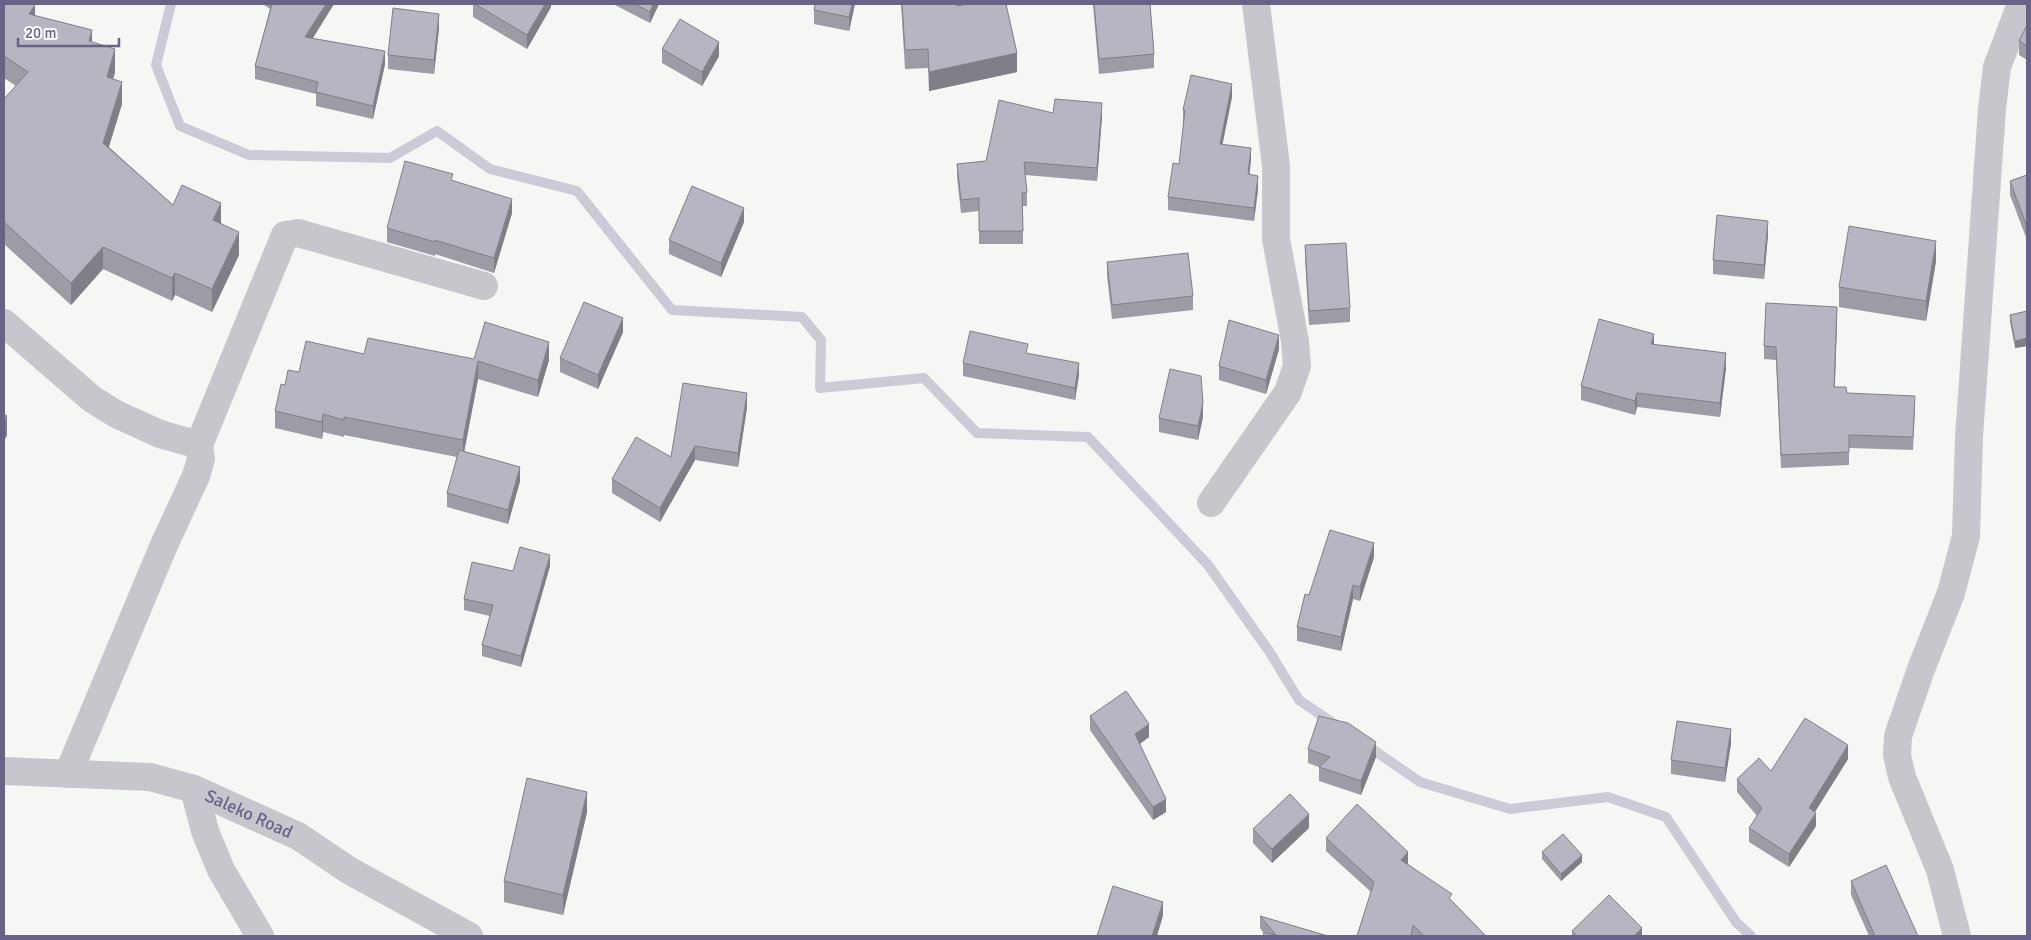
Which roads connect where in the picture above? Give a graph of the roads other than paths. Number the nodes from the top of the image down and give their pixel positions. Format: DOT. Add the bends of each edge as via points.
graph roads {
  1 [pos="1256,4"];
  2 [pos="2021,4"];
  3 [pos="484,286"];
  4 [pos="4,323"];
  5 [pos="199,445"];
  6 [pos="1212,503"];
  7 [pos="4,771"];
  8 [pos="68,774"];
  9 [pos="194,789"];
  10 [pos="260,936"];
  11 [pos="469,936"];
  12 [pos="1957,936"];
  1 -- 6 [label="street" via="1276,166 1276,239 1297,366 1288,392"];
  2 -- 12 [label="street" via="1997,67 1992,109 1969,437 1966,536 1951,593 1898,736 1897,755 1902,777 1940,870"];
  3 -- 5 [label="street" via="298,233 285,235"];
  4 -- 5 [label="street" via="92,399 160,434"];
  5 -- 8 [label="street" via="201,459 196,476"];
  7 -- 8 [label="street, Saleko Road"];
  8 -- 9 [label="street, Saleko Road" via="150,777"];
  9 -- 10 [label="street" via="205,831 221,870"];
  9 -- 11 [label="street, Saleko Road" via="298,836 350,871"];
}
